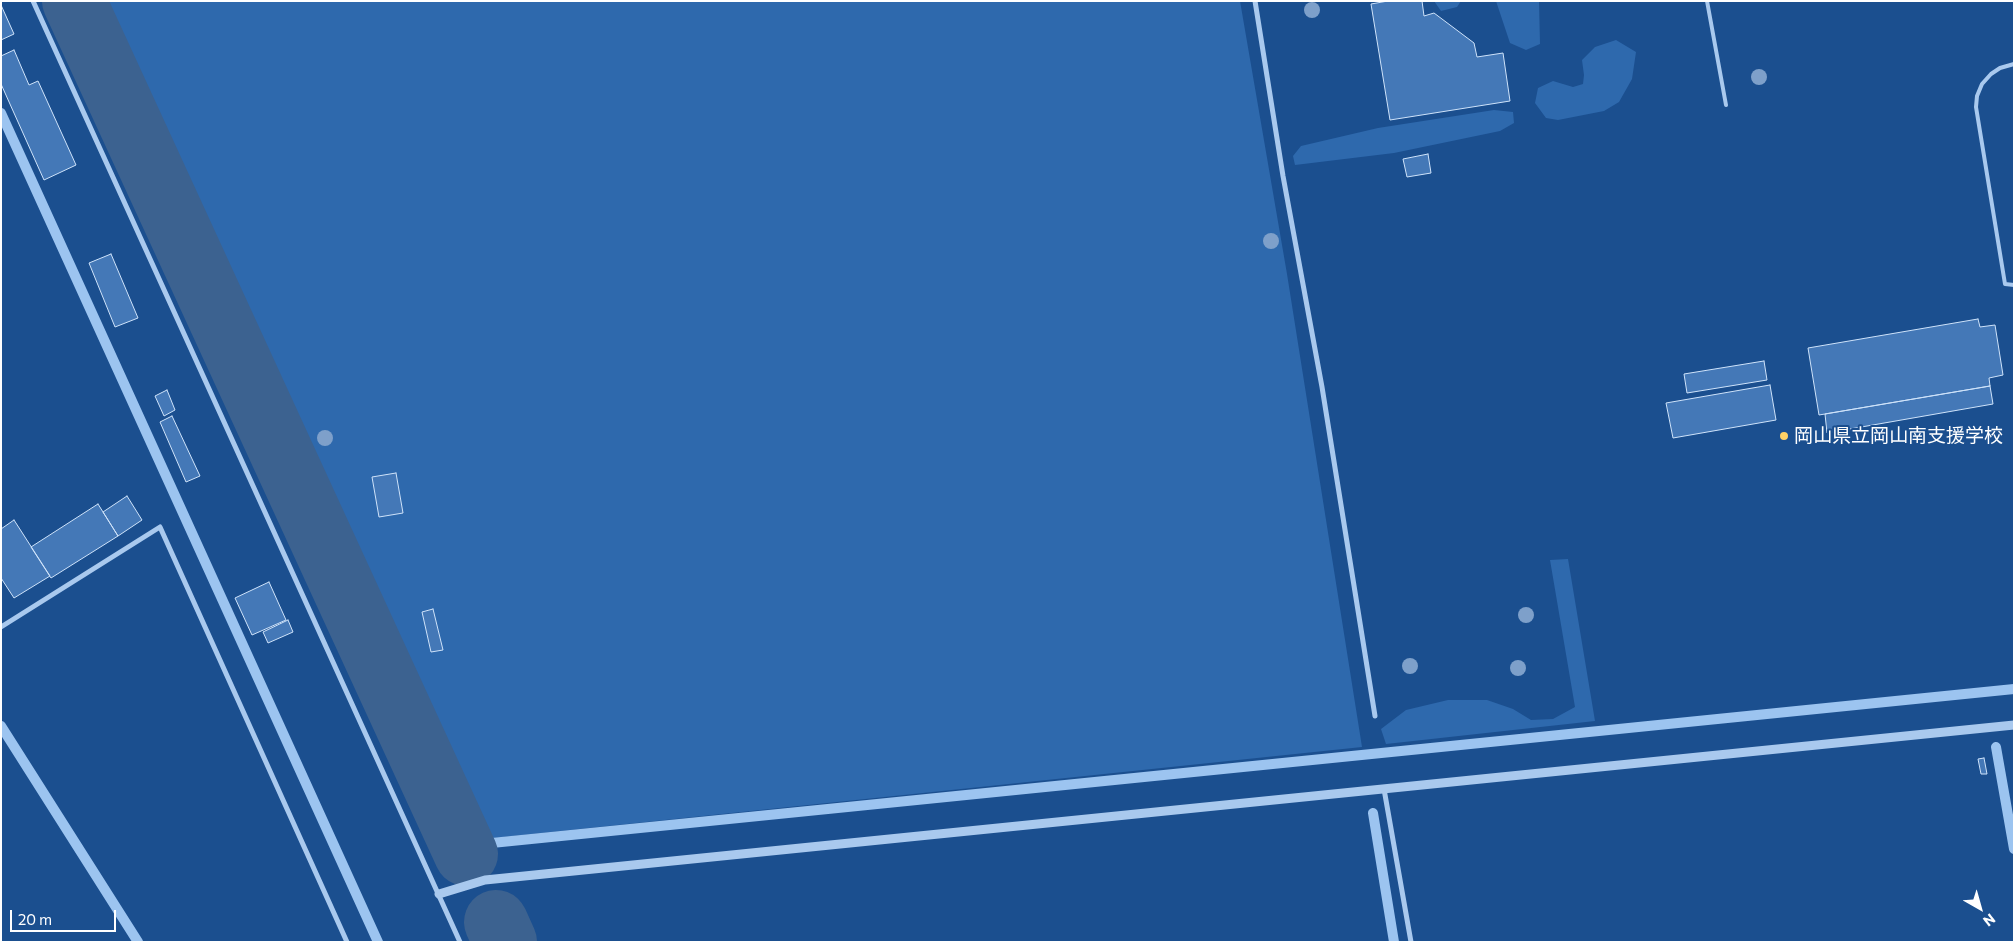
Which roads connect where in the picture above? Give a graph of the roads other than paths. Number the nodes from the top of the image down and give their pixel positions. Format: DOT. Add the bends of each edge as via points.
graph roads {
  1 [pos="33,1"];
  2 [pos="1708,1"];
  3 [pos="1257,2"];
  4 [pos="2014,64"];
  5 [pos="1726,105"];
  6 [pos="2014,285"];
  7 [pos="1,627"];
  8 [pos="1375,716"];
  9 [pos="2014,725"];
  10 [pos="1384,790"];
  11 [pos="439,894"];
  12 [pos="347,942"];
  13 [pos="460,942"];
  14 [pos="1411,942"];
  1 -- 11 [label="street"];
  2 -- 5 [label="lane"];
  3 -- 8 [label="street" via="1283,176 1322,387"];
  4 -- 6 [label="lane" via="2000,68 1982,84 1976,107 2005,284"];
  7 -- 12 [label="street" via="160,527"];
  9 -- 10 [label="street"];
  10 -- 11 [label="street" via="485,880"];
  10 -- 14 [label="street"];
  11 -- 13 [label="street"];
}
